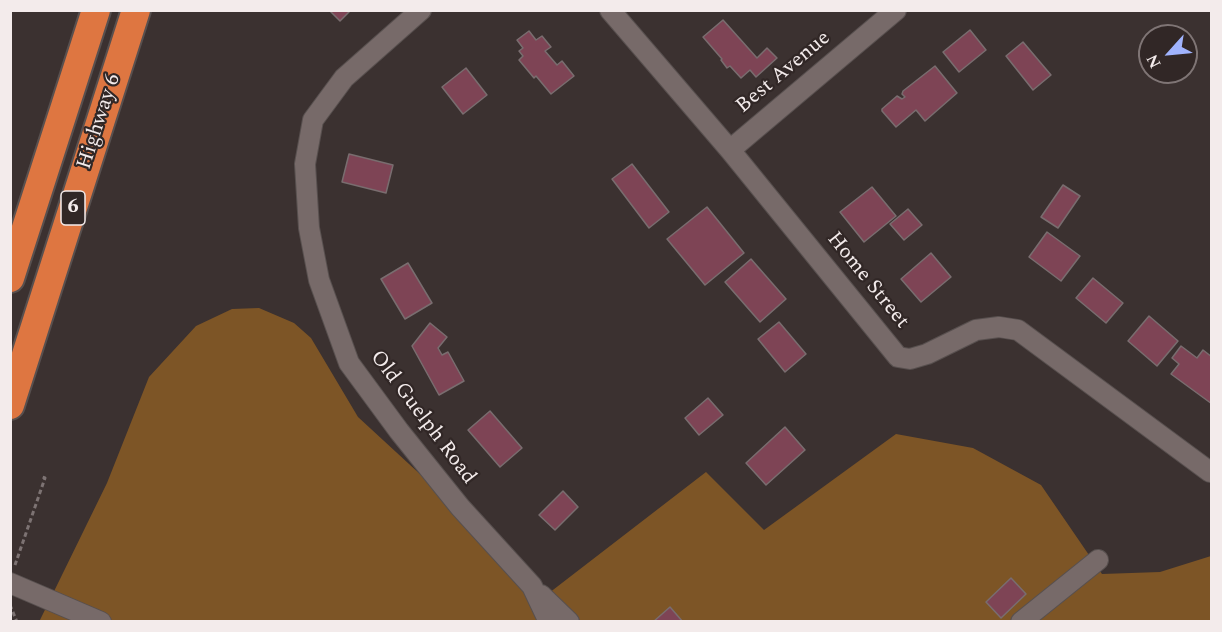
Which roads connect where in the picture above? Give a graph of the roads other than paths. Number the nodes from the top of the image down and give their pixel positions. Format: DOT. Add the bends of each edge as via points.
graph roads {
  1 [pos="96,10"];
  2 [pos="136,10"];
  3 [pos="421,10"];
  4 [pos="610,10"];
  5 [pos="896,10"];
  6 [pos="730,150"];
  7 [pos="10,278"];
  8 [pos="10,405"];
  9 [pos="1211,471"];
  10 [pos="1098,560"];
  11 [pos="10,583"];
  12 [pos="532,586"];
  13 [pos="101,621"];
  14 [pos="549,621"];
  15 [pos="569,621"];
  16 [pos="1022,621"];
  1 -- 7 [label="highway, Highway 6 / 6"];
  2 -- 8 [label="highway, Highway 6 / 6"];
  3 -- 12 [label="street, Old Guelph Road" via="344,78 314,120 305,164 309,228 319,280 349,363 460,507"];
  4 -- 6 [label="street, Home Street"];
  5 -- 6 [label="street, Best Avenue"];
  6 -- 9 [label="street, Home Street" via="898,357 910,359 927,354 976,330 1018,330"];
  10 -- 16 [label="street"];
  11 -- 13 [label="street"];
  12 -- 14 [label="street, Old Guelph Road"];
  12 -- 15 [label="street"];
}
